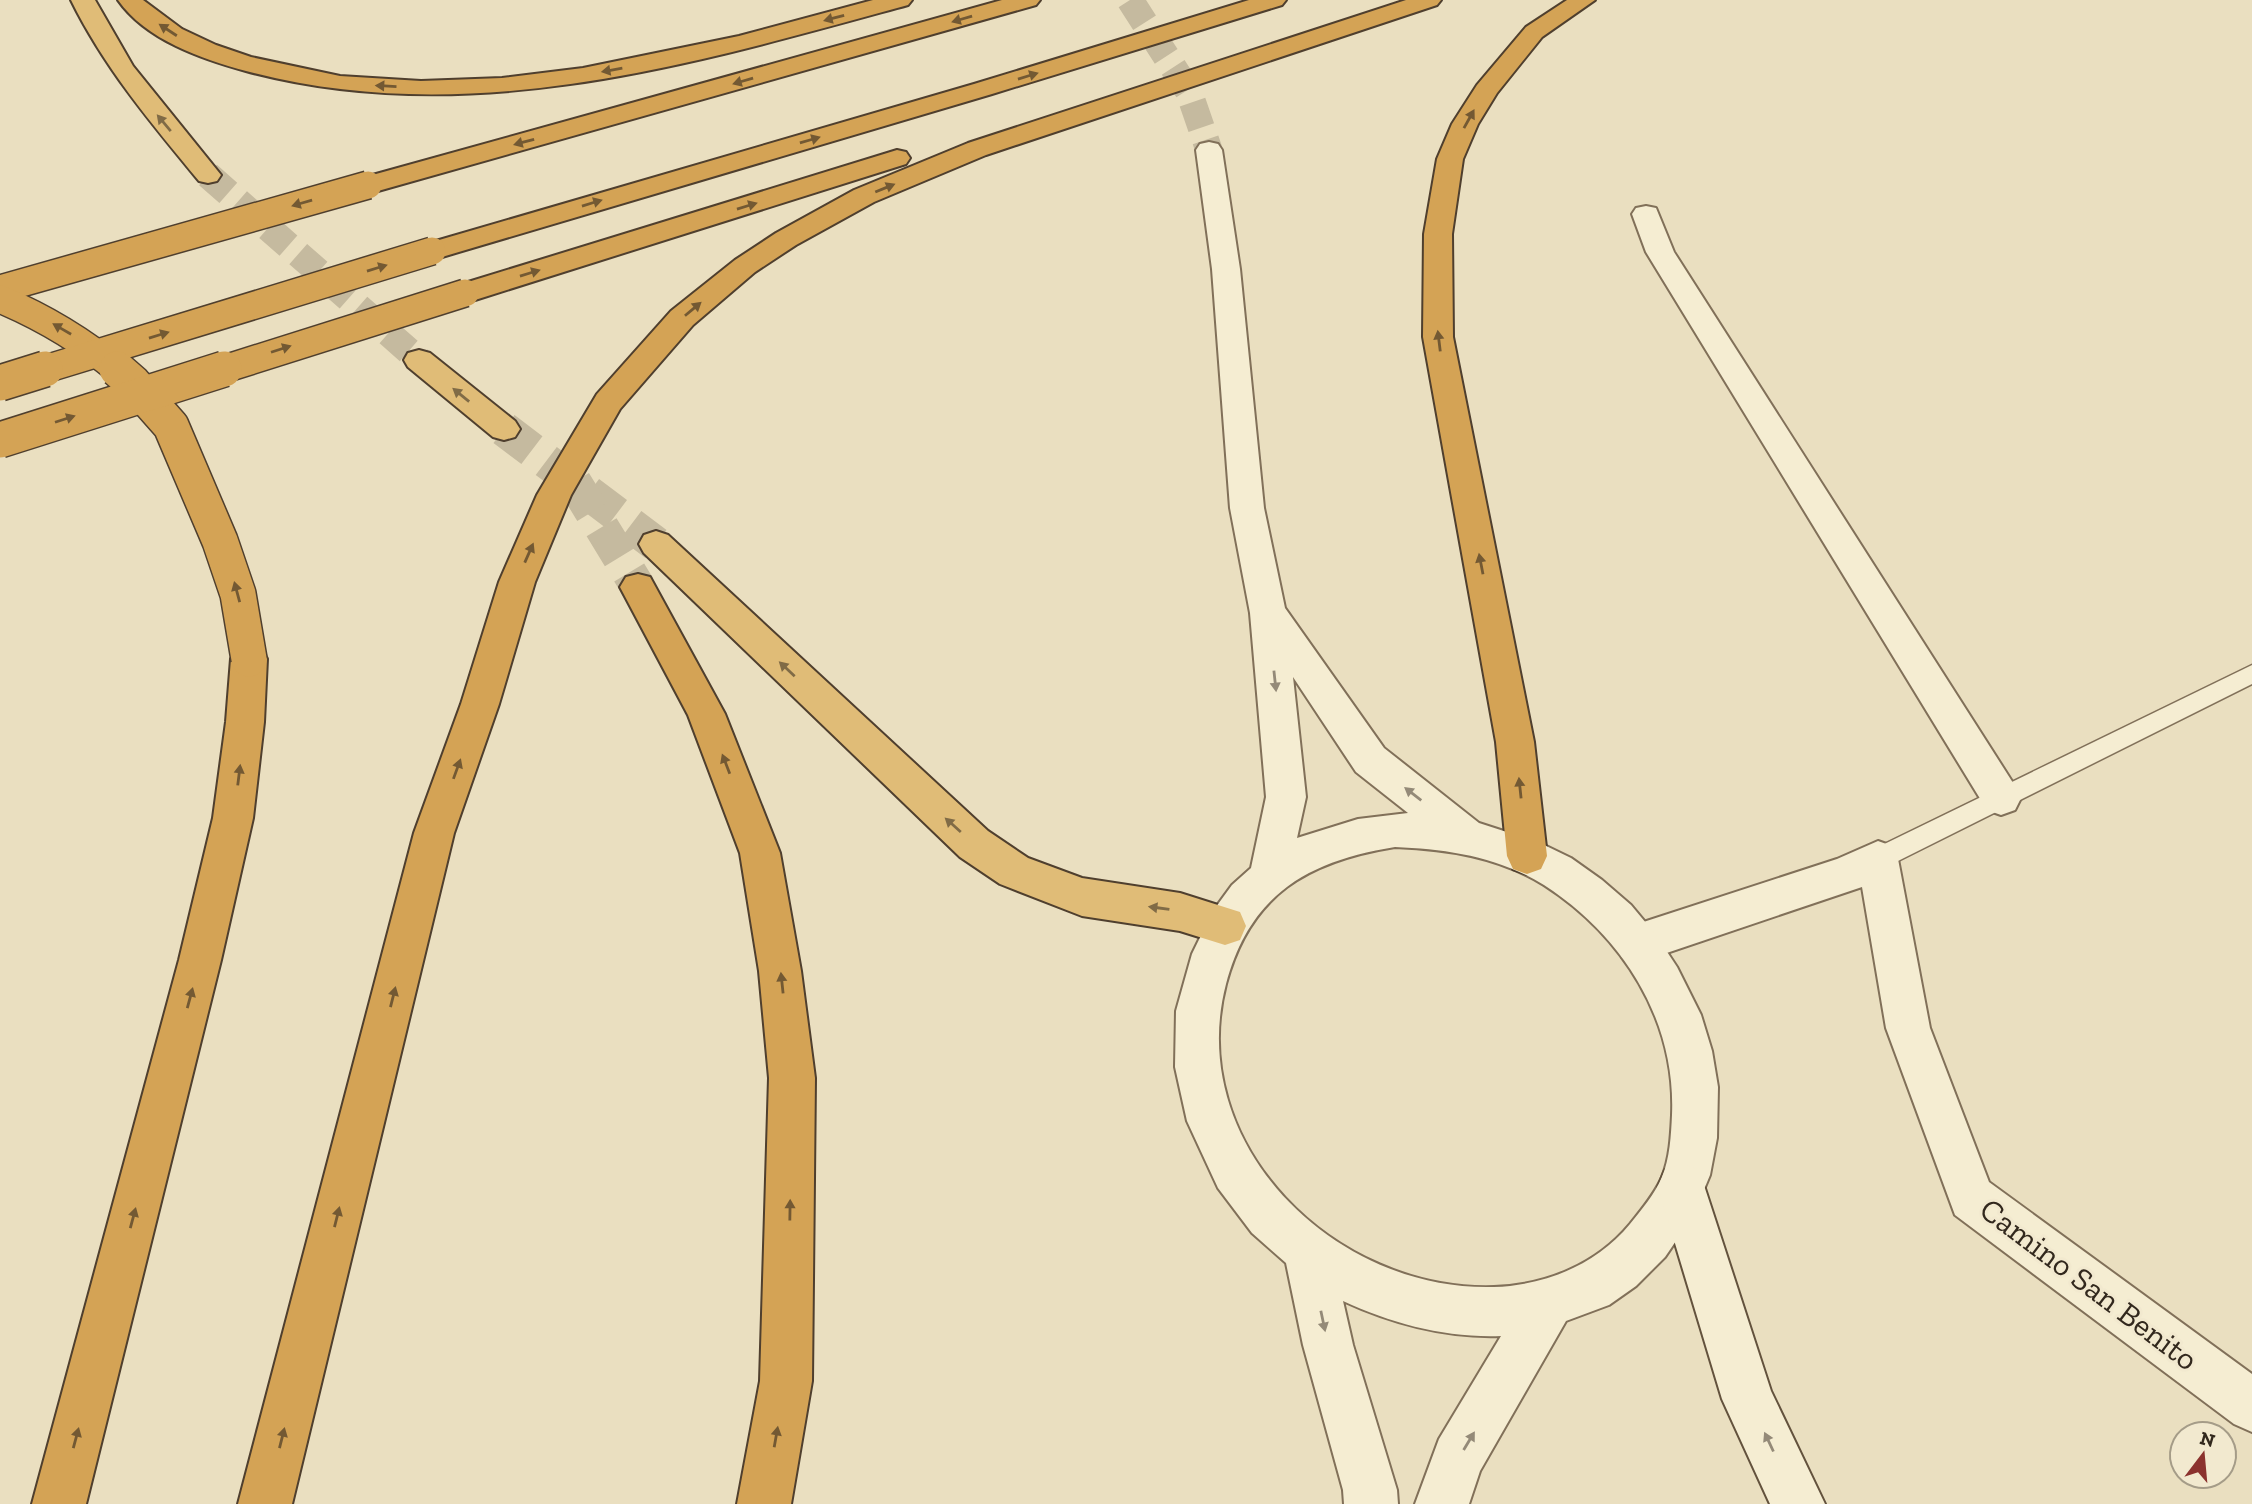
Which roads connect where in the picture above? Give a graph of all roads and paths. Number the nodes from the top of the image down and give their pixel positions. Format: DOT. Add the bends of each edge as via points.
graph roads {
  1 [pos="83,0"];
  2 [pos="130,0"];
  3 [pos="900,0"];
  4 [pos="1028,0"];
  5 [pos="1274,0"];
  6 [pos="1428,0"];
  7 [pos="1583,0"];
  8 [pos="1209,150"];
  9 [pos="208,175"];
  10 [pos="1646,214"];
  11 [pos="0,289"];
  12 [pos="0,299"];
  13 [pos="419,360"];
  14 [pos="0,383"];
  15 [pos="504,429"];
  16 [pos="0,440"];
  17 [pos="656,544"];
  18 [pos="638,587"];
  19 [pos="1268,613"];
  20 [pos="2252,674"];
  21 [pos="2001,798"];
  22 [pos="1466,836"];
  23 [pos="1527,856"];
  24 [pos="1878,859"];
  25 [pos="1269,877"];
  26 [pos="1225,926"];
  27 [pos="1637,943"];
  28 [pos="1682,1187"];
  29 [pos="1308,1254"];
  30 [pos="1550,1301"];
  31 [pos="2252,1406"];
  32 [pos="59,1504"];
  33 [pos="265,1504"];
  34 [pos="764,1504"];
  35 [pos="1371,1504"];
  36 [pos="1442,1504"];
  37 [pos="1798,1504"];
  9 -- 1 [label="highway, one-way" via="116,59"];
  3 -- 2 [label="highway, one-way" via="659,61 549,81 448,88 320,80 231,60 192,45"];
  4 -- 11 [label="highway, one-way, bridge"];
  14 -- 5 [label="highway, one-way, bridge"];
  16 -- 6 [label="highway, one-way, bridge" via="958,138"];
  33 -- 6 [label="highway, one-way" via="434,833 517,582 554,495 608,402 682,318 745,266 863,196 977,149"];
  23 -- 7 [label="highway, one-way" via="1515,742 1438,337 1438,234 1450,159 1486,90 1534,32"];
  8 -- 19 [label="street" via="1226,269 1247,508"];
  10 -- 21 [label="street" via="1660,252"];
  32 -- 12 [label="highway, one-way, bridge" via="233,818 250,659 238,594 220,541 170,426 133,383 98,353 35,314"];
  15 -- 13 [label="highway, one-way"];
  26 -- 17 [label="highway, one-way" via="1180,912 1082,897 1014,870 974,844"];
  34 -- 18 [label="highway, one-way" via="786,1381 792,1078 780,971 760,853 706,714"];
  22 -- 19 [label="street, one-way" via="1370,760"];
  19 -- 25 [label="street, one-way" via="1286,797"];
  20 -- 21 [label="lane"];
  21 -- 24 [label="lane"];
  22 -- 23 [label="street"];
  22 -- 25 [label="street" via="1431,830 1361,835 1297,858"];
  23 -- 27 [label="street" via="1587,892"];
  24 -- 27 [label="street" via="1847,874"];
  24 -- 31 [label="street, Camino San Benito" via="1908,1028 1972,1198"];
  25 -- 26 [label="street"];
  26 -- 29 [label="street" via="1200,986 1194,1054 1210,1126 1249,1196"];
  27 -- 28 [label="street" via="1672,997 1693,1059 1697,1124"];
  28 -- 30 [label="street" via="1647,1243 1596,1285"];
  37 -- 28 [label="street, one-way" via="1748,1399"];
  29 -- 30 [label="street" via="1383,1295 1457,1313 1531,1309"];
  29 -- 35 [label="street, one-way"];
  36 -- 30 [label="street, one-way" via="1458,1458"];
}
